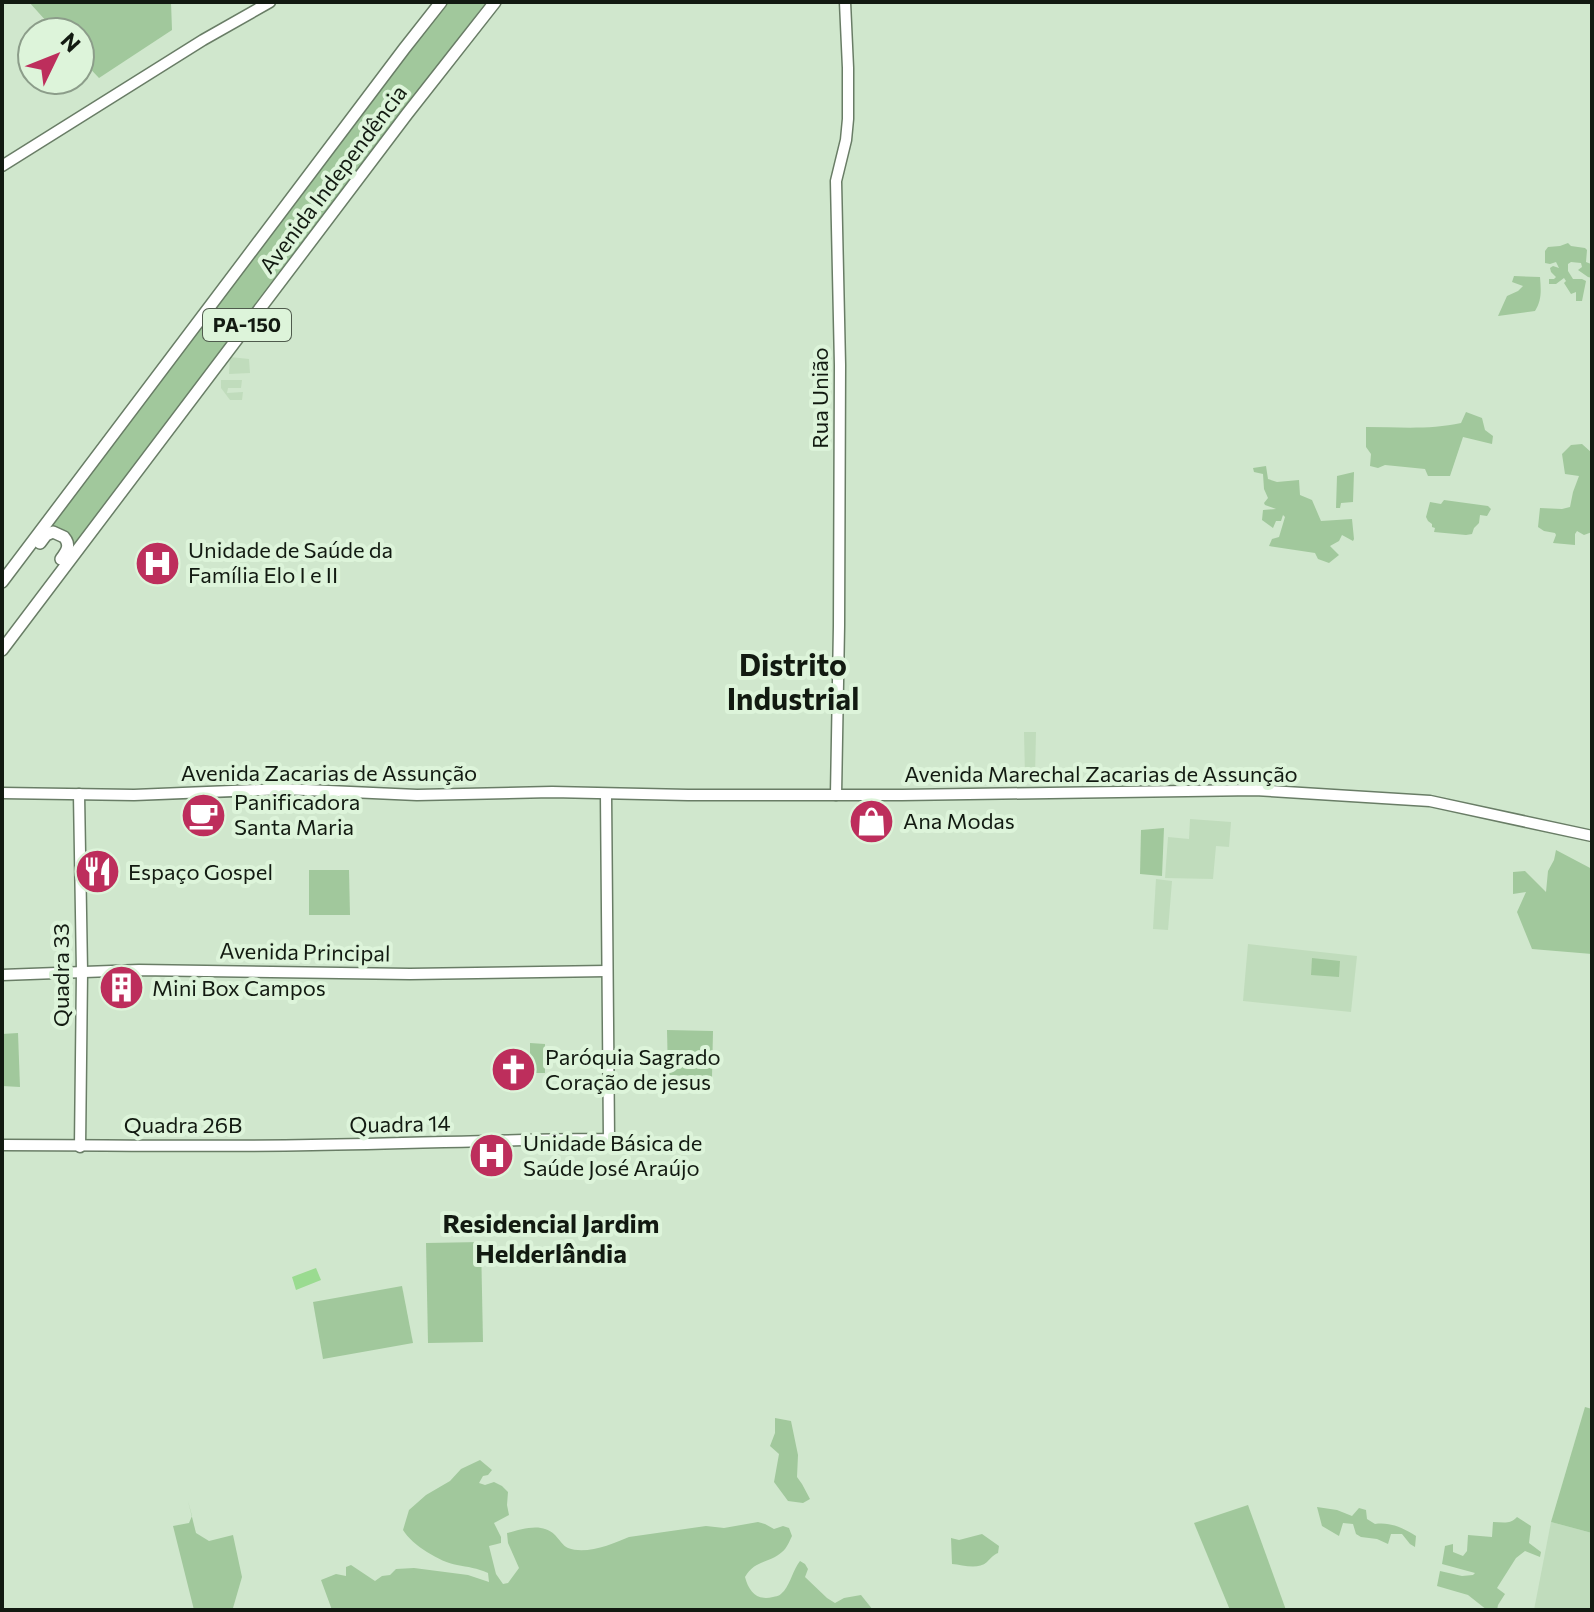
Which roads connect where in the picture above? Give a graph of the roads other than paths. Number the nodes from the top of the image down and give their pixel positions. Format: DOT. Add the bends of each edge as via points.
graph roads {
  1 [pos="270,2"];
  2 [pos="441,2"];
  3 [pos="495,2"];
  4 [pos="845,2"];
  5 [pos="2,166"];
  6 [pos="2,582"];
  7 [pos="2,592"];
  8 [pos="6,645"];
  9 [pos="2,793"];
  10 [pos="79,794"];
  11 [pos="606,794"];
  12 [pos="836,795"];
  13 [pos="1592,836"];
  14 [pos="607,971"];
  15 [pos="82,972"];
  16 [pos="2,975"];
  17 [pos="2,1145"];
  18 [pos="287,1145"];
  19 [pos="80,1147"];
  1 -- 5 [label="street"];
  2 -- 6 [label="main road, Avenida Independência / PA-150"];
  3 -- 8 [label="main road, Avenida Independência / PA-150"];
  4 -- 12 [label="street, Rua União" via="848,119 836,181"];
  7 -- 8 [label="main road" via="46,535 64,537 67,551 18,619"];
  9 -- 10 [label="street, Avenida Zacarias de Assunção"];
  10 -- 11 [label="street, Avenida Zacarias de Assunção" via="284,789"];
  10 -- 15 [label="street, Quadra 33"];
  11 -- 12 [label="street, Avenida Marechal Zacarias de Assunção"];
  11 -- 14 [label="street"];
  12 -- 13 [label="street, Avenida Marechal Zacarias de Assunção" via="1255,790 1430,801"];
  14 -- 15 [label="street, Avenida Principal"];
  14 -- 18 [label="street, Quadra 14" via="609,1139"];
  15 -- 16 [label="street, Avenida Principal"];
  15 -- 19 [label="street, Quadra 33"];
  17 -- 19 [label="street, Quadra 26B"];
  18 -- 19 [label="street, Quadra 26B"];
}
